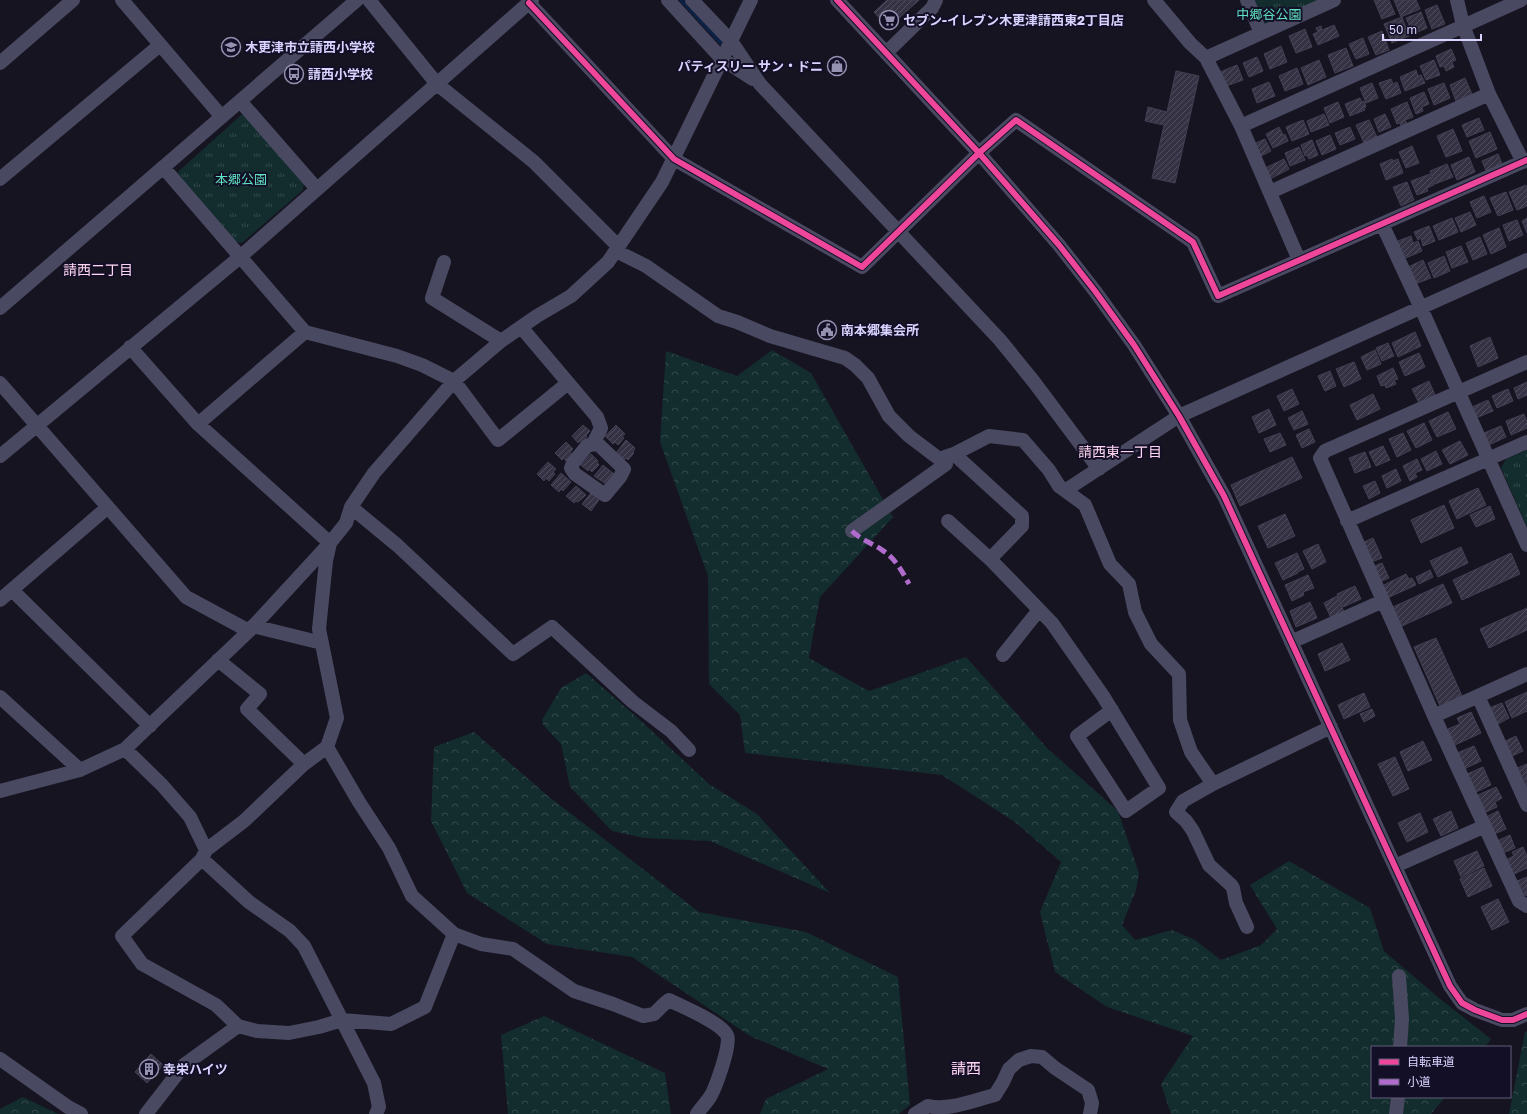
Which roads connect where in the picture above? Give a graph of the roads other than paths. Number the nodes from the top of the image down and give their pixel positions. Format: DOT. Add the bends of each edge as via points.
graph roads {
  1 [pos="74,0"];
  2 [pos="122,0"];
  3 [pos="357,0"];
  4 [pos="369,0"];
  5 [pos="668,0"];
  6 [pos="692,0"];
  7 [pos="751,0"];
  8 [pos="837,0"];
  9 [pos="936,0"];
  10 [pos="1154,0"];
  11 [pos="1247,0"];
  12 [pos="1334,0"];
  13 [pos="1457,0"];
  14 [pos="1521,0"];
  15 [pos="531,1"];
  16 [pos="1464,25"];
  17 [pos="1261,33"];
  18 [pos="731,41"];
  19 [pos="160,45"];
  20 [pos="886,53"];
  21 [pos="1206,58"];
  22 [pos="722,59"];
  23 [pos="0,63"];
  24 [pos="437,84"];
  25 [pos="760,84"];
  26 [pos="1489,94"];
  27 [pos="240,101"];
  28 [pos="222,117"];
  29 [pos="1241,126"];
  30 [pos="979,153"];
  31 [pos="674,159"];
  32 [pos="1525,161"];
  33 [pos="163,167"];
  34 [pos="0,179"];
  35 [pos="317,189"];
  36 [pos="1270,192"];
  37 [pos="1382,224"];
  38 [pos="898,231"];
  39 [pos="617,249"];
  40 [pos="240,257"];
  41 [pos="1299,260"];
  42 [pos="1527,260"];
  43 [pos="444,262"];
  44 [pos="0,308"];
  45 [pos="1421,308"];
  46 [pos="521,327"];
  47 [pos="306,332"];
  48 [pos="501,340"];
  49 [pos="130,347"];
  50 [pos="1527,362"];
  51 [pos="454,381"];
  52 [pos="0,383"];
  53 [pos="568,383"];
  54 [pos="1459,393"];
  55 [pos="1179,416"];
  56 [pos="198,424"];
  57 [pos="36,425"];
  58 [pos="1527,442"];
  59 [pos="593,444"];
  60 [pos="0,456"];
  61 [pos="950,459"];
  62 [pos="1489,459"];
  63 [pos="1099,469"];
  64 [pos="1066,490"];
  65 [pos="108,507"];
  66 [pos="351,507"];
  67 [pos="948,521"];
  68 [pos="1347,521"];
  69 [pos="852,531"];
  70 [pos="330,543"];
  71 [pos="1527,545"];
  72 [pos="990,559"];
  73 [pos="12,590"];
  74 [pos="0,600"];
  75 [pos="1383,601"];
  76 [pos="1040,610"];
  77 [pos="251,628"];
  78 [pos="1291,642"];
  79 [pos="322,643"];
  80 [pos="1003,655"];
  81 [pos="218,660"];
  82 [pos="1527,674"];
  83 [pos="1478,696"];
  84 [pos="0,697"];
  85 [pos="1112,710"];
  86 [pos="1434,716"];
  87 [pos="150,726"];
  88 [pos="1331,727"];
  89 [pos="326,747"];
  90 [pos="125,749"];
  91 [pos="689,750"];
  92 [pos="304,764"];
  93 [pos="80,770"];
  94 [pos="1213,784"];
  95 [pos="0,790"];
  96 [pos="1527,805"];
  97 [pos="1484,826"];
  98 [pos="204,855"];
  99 [pos="1395,866"];
  100 [pos="1527,906"];
  101 [pos="1247,927"];
  102 [pos="454,934"];
  103 [pos="1399,976"];
  104 [pos="1527,1014"];
  105 [pos="342,1020"];
  106 [pos="238,1026"];
  107 [pos="1400,1046"];
  108 [pos="0,1059"];
  109 [pos="1398,1098"];
  110 [pos="81,1114"];
  111 [pos="146,1114"];
  112 [pos="376,1114"];
  113 [pos="697,1114"];
  114 [pos="915,1114"];
  115 [pos="1090,1114"];
  116 [pos="1396,1114"];
  1 -- 23 [label="street"];
  2 -- 19 [label="street"];
  3 -- 27 [label="street"];
  4 -- 24 [label="street"];
  5 -- 22 [label="street"];
  6 -- 18 [label="street"];
  7 -- 18 [label="street"];
  8 -- 20 [label="street"];
  9 -- 20 [label="street" via="932,8"];
  10 -- 21 [label="street"];
  11 -- 17 [label="street"];
  12 -- 17 [label="street"];
  13 -- 16 [label="street"];
  14 -- 16 [label="street"];
  15 -- 24 [label="street"];
  15 -- 31 [label="street"];
  16 -- 26 [label="street"];
  16 -- 29 [label="street"];
  17 -- 21 [label="street"];
  18 -- 22 [label="street"];
  18 -- 25 [label="street"];
  19 -- 28 [label="street"];
  19 -- 34 [label="street"];
  20 -- 30 [label="street"];
  21 -- 29 [label="street"];
  22 -- 25 [label="street"];
  22 -- 31 [label="street"];
  24 -- 35 [label="street"];
  24 -- 39 [label="street" via="534,162"];
  25 -- 38 [label="street"];
  26 -- 32 [label="street"];
  26 -- 36 [label="street"];
  27 -- 28 [label="street"];
  27 -- 35 [label="street"];
  28 -- 33 [label="street"];
  29 -- 36 [label="street"];
  30 -- 38 [label="street"];
  30 -- 41 [label="street" via="1016,120 1194,242 1218,296"];
  30 -- 55 [label="street" via="1096,291"];
  31 -- 38 [label="street" via="862,267"];
  31 -- 39 [label="street" via="662,182"];
  32 -- 37 [label="street"];
  33 -- 40 [label="street"];
  33 -- 44 [label="street"];
  35 -- 40 [label="street"];
  36 -- 41 [label="street"];
  37 -- 41 [label="street"];
  37 -- 45 [label="street"];
  38 -- 63 [label="street" via="1000,340"];
  39 -- 46 [label="street" via="608,262 571,296"];
  39 -- 61 [label="street" via="718,316 770,336 845,358 868,378 889,416 909,436"];
  40 -- 47 [label="street"];
  40 -- 49 [label="street"];
  42 -- 45 [label="street"];
  43 -- 48 [label="street" via="432,298"];
  45 -- 54 [label="street"];
  45 -- 55 [label="street"];
  46 -- 48 [label="street"];
  46 -- 53 [label="street"];
  47 -- 51 [label="street" via="397,356"];
  47 -- 56 [label="street"];
  48 -- 51 [label="street"];
  49 -- 56 [label="street"];
  49 -- 57 [label="street"];
  50 -- 54 [label="street"];
  51 -- 53 [label="street" via="498,440"];
  51 -- 66 [label="street" via="374,473"];
  52 -- 57 [label="street"];
  53 -- 59 [label="street" via="597,417 602,428"];
  54 -- 62 [label="street"];
  54 -- 68 [label="street" via="1321,454 1320,462"];
  55 -- 63 [label="street"];
  55 -- 78 [label="street" via="1224,496"];
  56 -- 70 [label="street"];
  57 -- 60 [label="street"];
  57 -- 65 [label="street"];
  58 -- 62 [label="street"];
  61 -- 64 [label="street" via="989,436 1022,440 1049,470 1059,486"];
  61 -- 69 [label="street"];
  61 -- 72 [label="street" via="1022,516 1022,526"];
  62 -- 68 [label="street"];
  62 -- 71 [label="street"];
  63 -- 64 [label="street"];
  64 -- 94 [label="street" via="1086,505 1110,564 1129,584 1135,612 1151,644 1179,674 1180,720 1191,752"];
  65 -- 73 [label="street"];
  65 -- 77 [label="street" via="186,597"];
  66 -- 70 [label="street" via="346,523"];
  66 -- 91 [label="street" via="397,545 513,654 552,627 633,702 671,731"];
  67 -- 72 [label="street"];
  68 -- 75 [label="street"];
  70 -- 77 [label="street"];
  70 -- 79 [label="street" via="319,629"];
  72 -- 76 [label="street"];
  73 -- 74 [label="street"];
  73 -- 87 [label="street"];
  75 -- 78 [label="street"];
  75 -- 86 [label="street"];
  76 -- 80 [label="street"];
  76 -- 85 [label="street" via="1052,623"];
  77 -- 79 [label="street"];
  77 -- 81 [label="street"];
  78 -- 88 [label="street"];
  79 -- 89 [label="street" via="337,718"];
  81 -- 87 [label="street"];
  81 -- 92 [label="street" via="260,694 247,709"];
  82 -- 83 [label="street"];
  83 -- 86 [label="street"];
  83 -- 96 [label="street"];
  84 -- 93 [label="street"];
  85 -- 85 [label="street" via="1077,736 1126,811 1159,788"];
  86 -- 97 [label="street"];
  87 -- 90 [label="street"];
  88 -- 94 [label="street"];
  88 -- 99 [label="street"];
  89 -- 92 [label="street"];
  89 -- 102 [label="street" via="389,848 412,896"];
  90 -- 93 [label="street"];
  90 -- 98 [label="street" via="190,817"];
  92 -- 98 [label="street"];
  93 -- 95 [label="street"];
  94 -- 101 [label="street" via="1184,801 1176,812 1193,831 1209,865 1233,888 1236,903"];
  97 -- 99 [label="street"];
  97 -- 100 [label="street" via="1519,901"];
  98 -- 105 [label="street" via="249,902 290,931 304,946"];
  98 -- 106 [label="street" via="122,936 142,964 216,1006"];
  99 -- 104 [label="street" via="1450,986 1462,1003 1502,1020 1513,1020"];
  102 -- 105 [label="street" via="425,1007 391,1024"];
  102 -- 113 [label="street" via="481,944 513,948 574,991 643,1016 654,1014 669,1000 721,1028 728,1036 724,1061 710,1097"];
  103 -- 107 [label="street" via="1402,1019"];
  105 -- 106 [label="street" via="289,1033 257,1031"];
  105 -- 112 [label="street" via="374,1083 379,1107"];
  106 -- 111 [label="street" via="184,1065"];
  108 -- 110 [label="street"];
  109 -- 116 [label="street"];
  114 -- 115 [label="street" via="928,1106 935,1108 955,1105 995,1095 1009,1069 1019,1060 1031,1056 1042,1057 1088,1090 1092,1103"];
}
